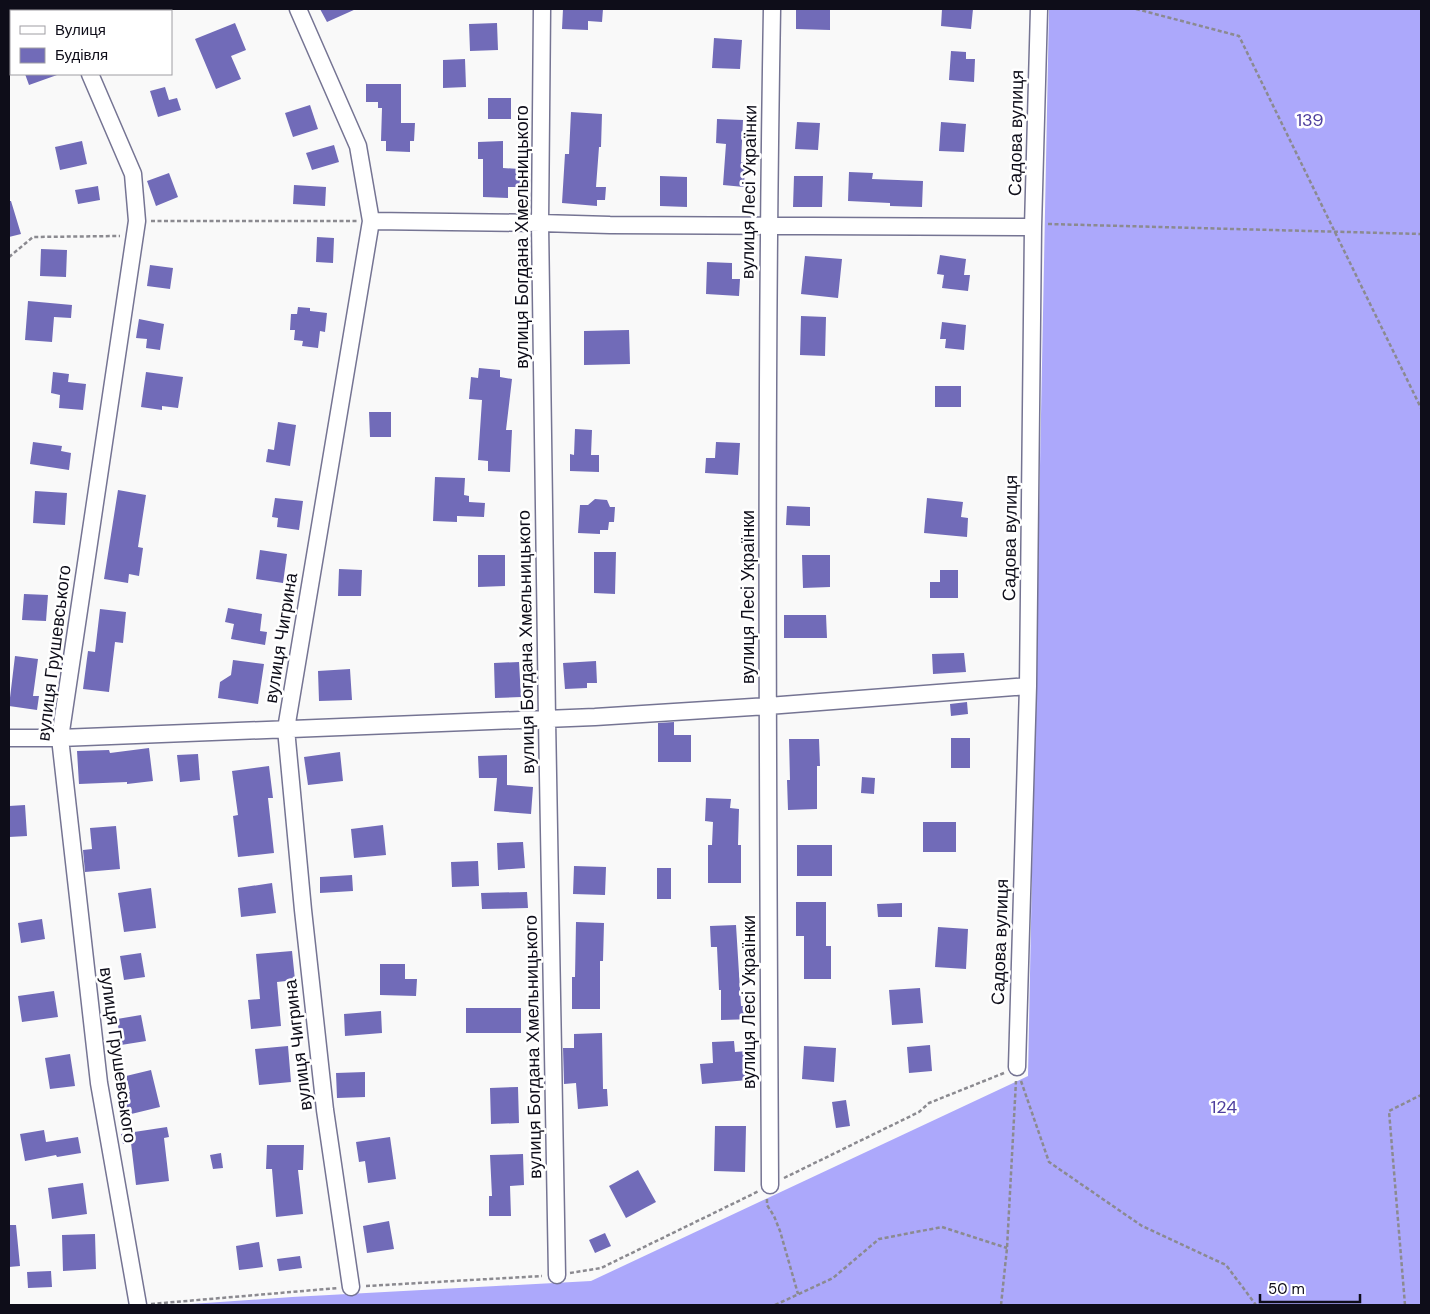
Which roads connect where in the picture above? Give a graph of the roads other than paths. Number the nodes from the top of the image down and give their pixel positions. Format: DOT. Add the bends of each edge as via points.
graph roads {
  1 [pos="298,9"];
  2 [pos="542,9"];
  3 [pos="772,9"];
  4 [pos="1039,9"];
  5 [pos="90,75"];
  6 [pos="370,221"];
  7 [pos="540,223"];
  8 [pos="768,226"];
  9 [pos="1033,227"];
  10 [pos="1028,686"];
  11 [pos="768,706"];
  12 [pos="547,719"];
  13 [pos="286,729"];
  14 [pos="9,738"];
  15 [pos="60,738"];
  16 [pos="1017,1068"];
  17 [pos="770,1185"];
  18 [pos="557,1275"];
  19 [pos="352,1287"];
  20 [pos="144,1305"];
  1 -- 6 [label="street, вулиця Чигрина" via="358,146"];
  2 -- 7 [label="street, вулиця Богдана Хмельницького"];
  3 -- 8 [label="street, вулиця Лесі Українки"];
  4 -- 9 [label="street, Садова вулиця"];
  5 -- 15 [label="street, вулиця Грушевського" via="133,174 136,228"];
  6 -- 7 [label="street"];
  6 -- 13 [label="street, вулиця Чигрина"];
  7 -- 8 [label="street"];
  7 -- 12 [label="street, вулиця Богдана Хмельницького"];
  8 -- 9 [label="street"];
  8 -- 11 [label="street, вулиця Лесі Українки"];
  9 -- 10 [label="street, Садова вулиця"];
  10 -- 11 [label="street"];
  10 -- 16 [label="street, Садова вулиця"];
  11 -- 12 [label="street"];
  11 -- 17 [label="street, вулиця Лесі Українки"];
  12 -- 13 [label="street"];
  12 -- 18 [label="street, вулиця Богдана Хмельницького"];
  13 -- 15 [label="street"];
  13 -- 19 [label="street, вулиця Чигрина" via="323,1091"];
  14 -- 15 [label="street"];
  15 -- 20 [label="street, вулиця Грушевського" via="98,1082"];
}
